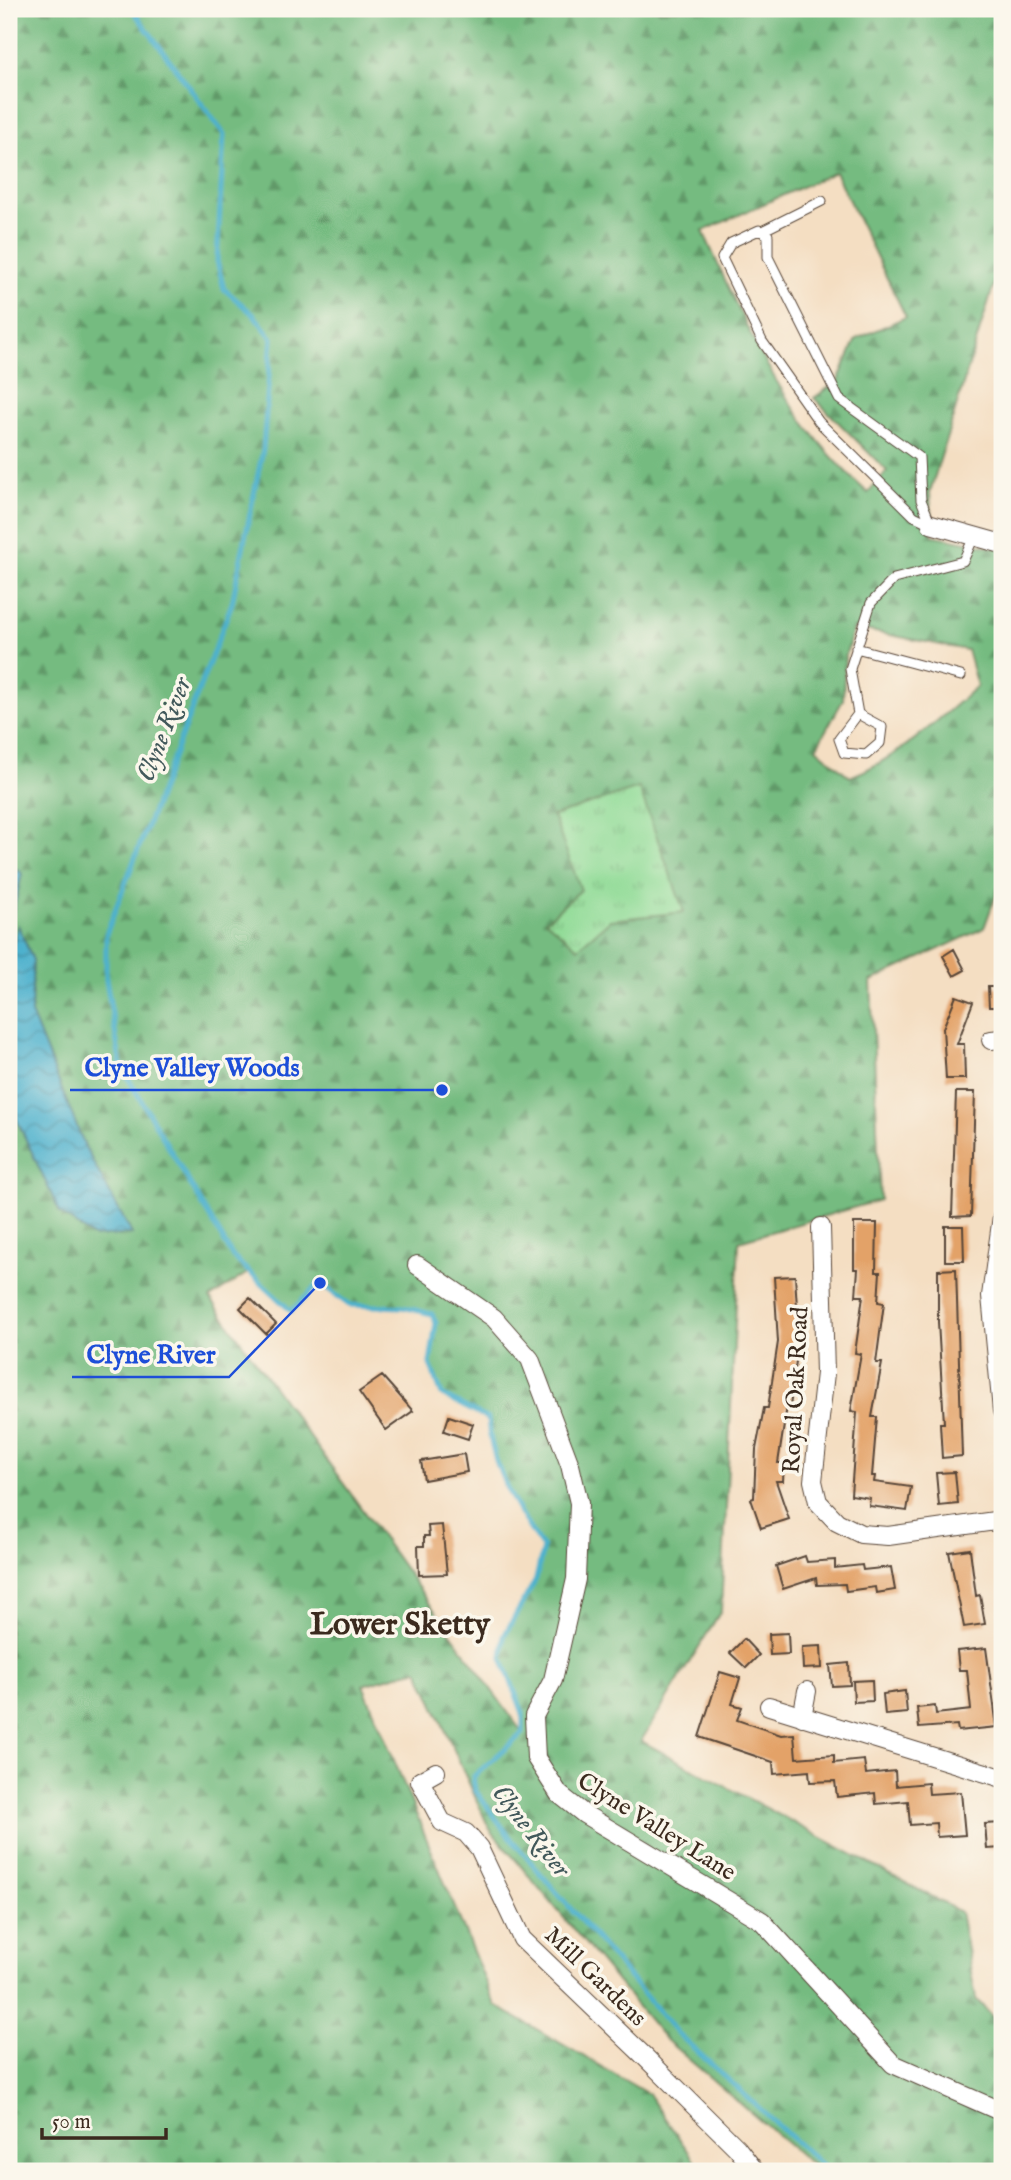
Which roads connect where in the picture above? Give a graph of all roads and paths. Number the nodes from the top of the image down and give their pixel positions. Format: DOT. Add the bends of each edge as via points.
graph roads {
  1 [pos="822,201"];
  2 [pos="764,230"];
  3 [pos="931,524"];
  4 [pos="974,537"];
  5 [pos="1002,544"];
  6 [pos="856,648"];
  7 [pos="961,676"];
  8 [pos="858,714"];
  9 [pos="1002,1216"];
  10 [pos="821,1227"];
  11 [pos="417,1265"];
  12 [pos="1002,1411"];
  13 [pos="1002,1520"];
  14 [pos="807,1691"];
  15 [pos="769,1706"];
  16 [pos="802,1717"];
  17 [pos="436,1772"];
  18 [pos="1002,1778"];
  19 [pos="1002,2112"];
  20 [pos="755,2171"];
  1 -- 2 [label="lane"];
  2 -- 3 [label="lane" via="768,257 839,399 919,457 921,500"];
  2 -- 3 [label="lane" via="731,243 722,258 762,341 819,422 914,516"];
  3 -- 4 [label="street"];
  4 -- 5 [label="street"];
  4 -- 6 [label="lane" via="963,561 894,579 871,603"];
  6 -- 7 [label="lane"];
  6 -- 8 [label="lane" via="850,669"];
  8 -- 8 [label="lane" via="839,739 844,753 866,755 880,743 882,727"];
  9 -- 12 [label="street" via="991,1296"];
  10 -- 13 [label="street, Royal Oak Road" via="814,1252 825,1373 813,1481 818,1502 837,1522 861,1534 888,1536"];
  11 -- 19 [label="street, Clyne Valley Lane" via="494,1318 530,1359 570,1465 579,1503 576,1579 553,1680 534,1716 536,1758 559,1794 583,1814 762,1921 892,2064"];
  14 -- 16 [label="street"];
  15 -- 16 [label="street"];
  16 -- 18 [label="street"];
  17 -- 20 [label="street, Mill Gardens" via="420,1780 430,1804 442,1822 466,1833 479,1848 522,1939 737,2148"];
}
